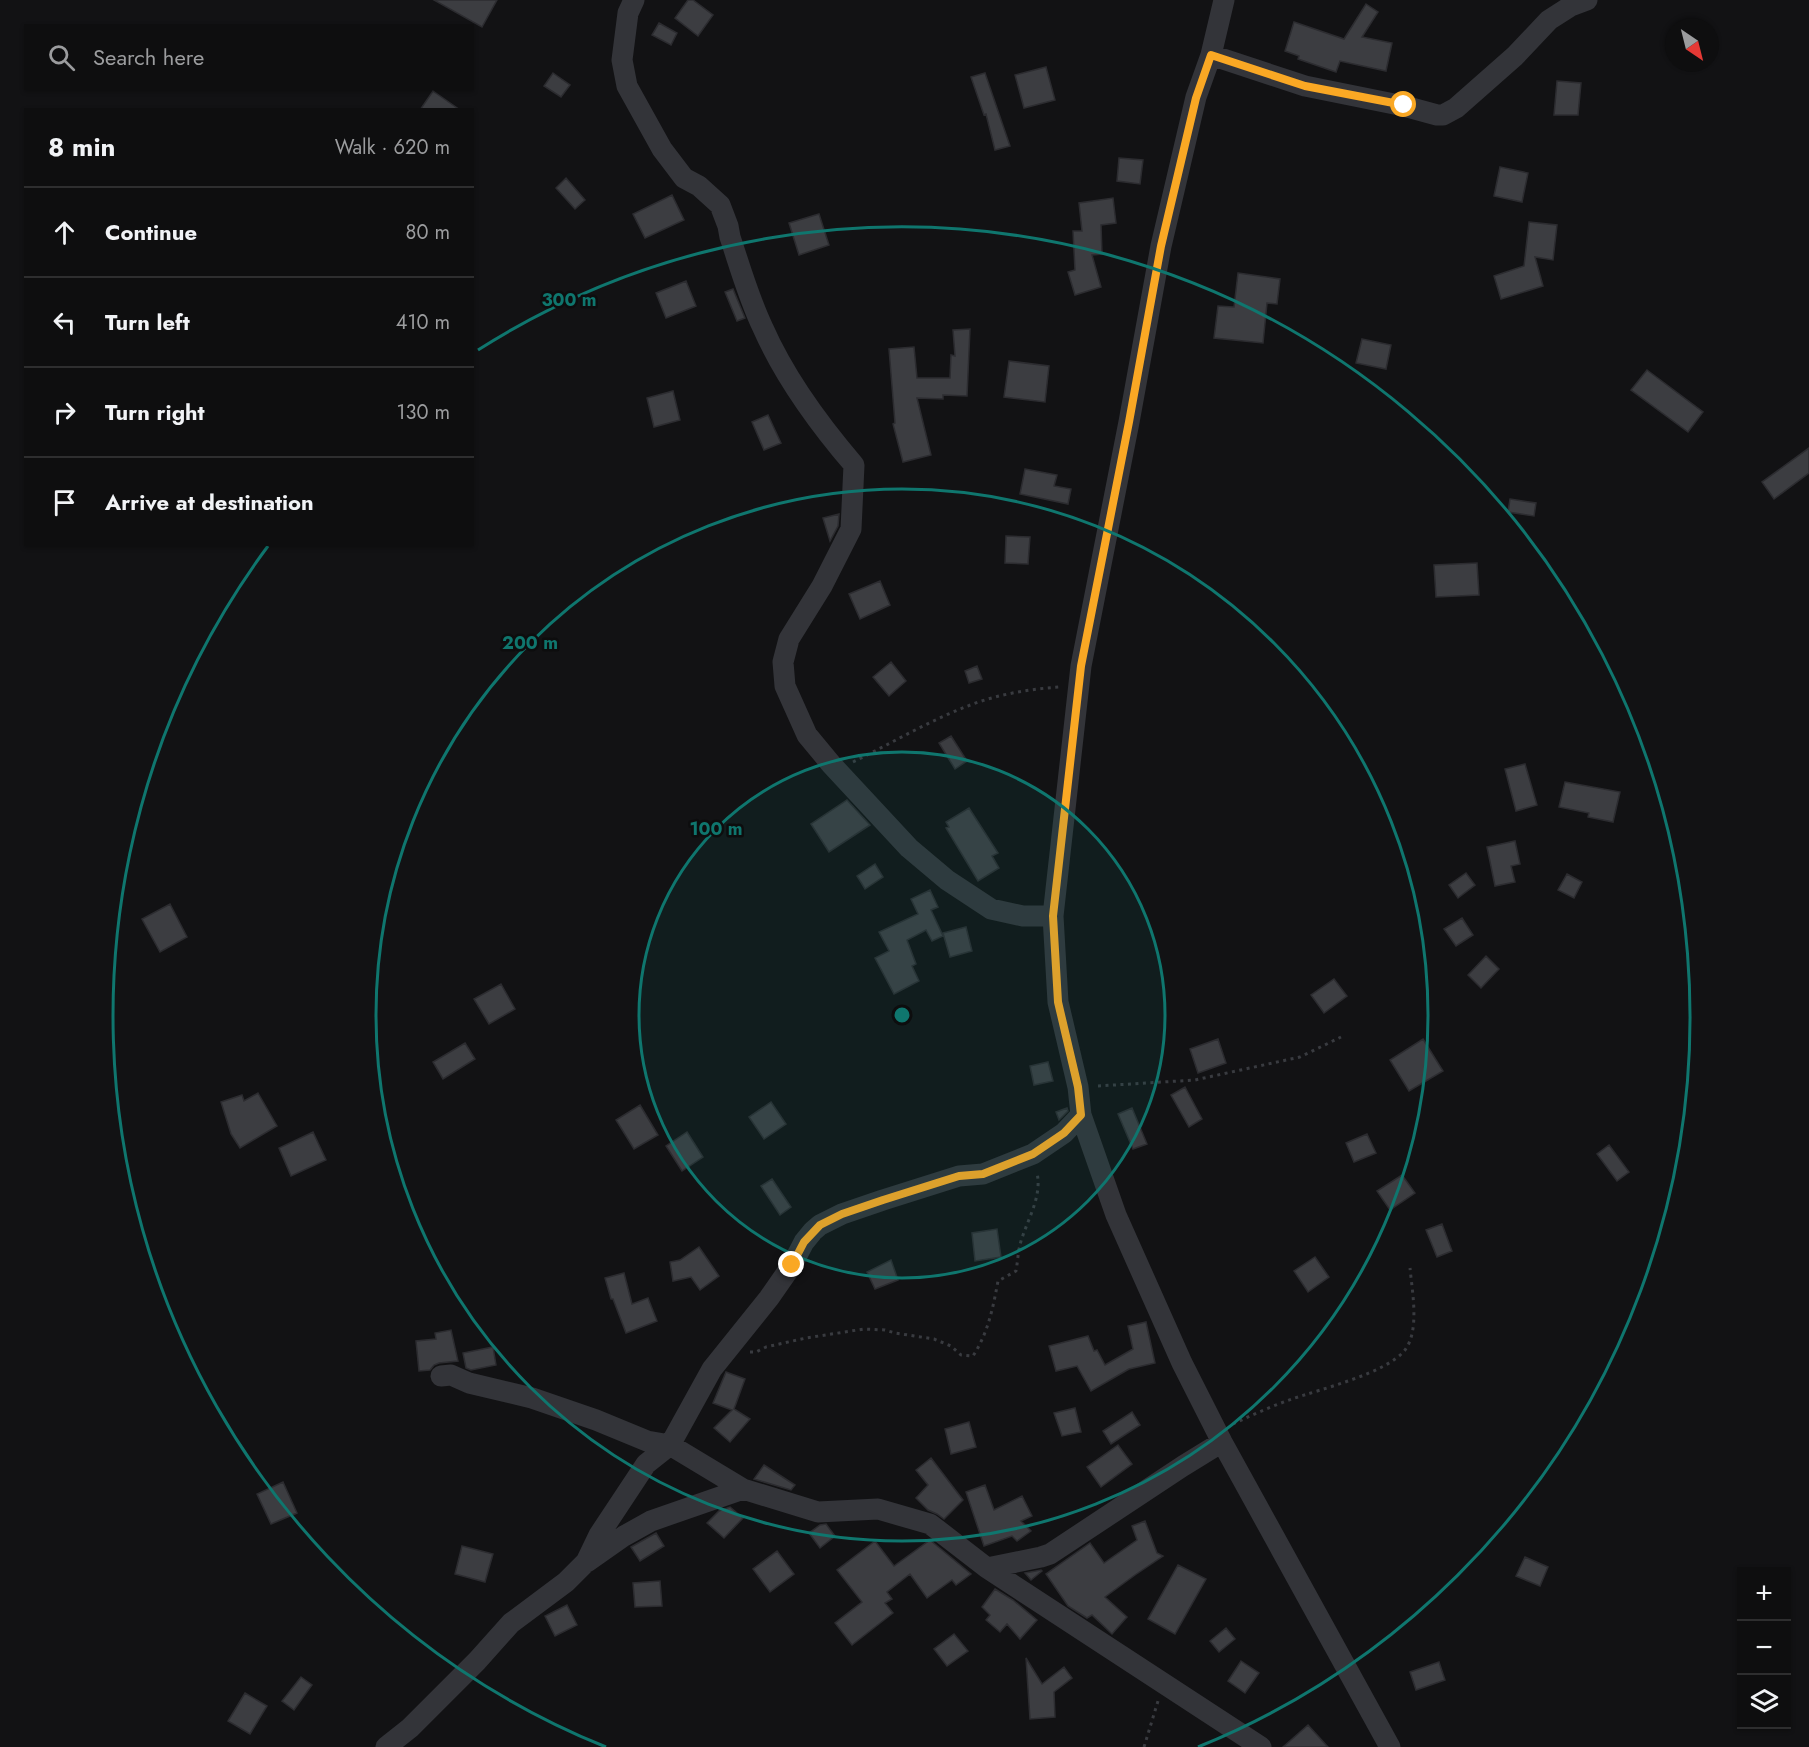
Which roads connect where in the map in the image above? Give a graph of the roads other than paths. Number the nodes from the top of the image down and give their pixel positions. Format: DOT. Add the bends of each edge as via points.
graph roads {
  1 [pos="634,0"];
  2 [pos="1224,0"];
  3 [pos="1587,0"];
  4 [pos="1211,55"];
  5 [pos="1053,916"];
  6 [pos="1081,1115"];
  7 [pos="441,1376"];
  8 [pos="1220,1436"];
  9 [pos="670,1445"];
  10 [pos="743,1489"];
  11 [pos="586,1562"];
  12 [pos="987,1568"];
  13 [pos="386,1747"];
  14 [pos="1261,1747"];
  15 [pos="1390,1747"];
  1 -- 5 [label="street" via="628,14 622,60 627,86 662,149 684,178 720,204 763,329 822,427 854,465 851,529 789,639 783,662 784,686 807,735 909,848 991,909 1023,916"];
  2 -- 4 [label="street"];
  3 -- 4 [label="street" via="1549,20 1456,108 1437,116 1404,105 1305,86"];
  4 -- 5 [label="street" via="1196,98 1161,246 1081,666"];
  5 -- 6 [label="street" via="1058,1002"];
  6 -- 8 [label="street" via="1116,1215 1182,1363"];
  6 -- 9 [label="street" via="1064,1133 1033,1154 983,1174 959,1176 883,1200 820,1225 712,1369"];
  7 -- 9 [label="street" via="451,1375 532,1398 647,1441"];
  8 -- 12 [label="street" via="1183,1466 1050,1554"];
  8 -- 15 [label="street"];
  9 -- 10 [label="street"];
  9 -- 11 [label="street" via="646,1464 599,1535"];
  10 -- 11 [label="street" via="651,1521"];
  10 -- 12 [label="street" via="818,1512 878,1509 930,1524"];
  11 -- 13 [label="street" via="511,1623 410,1728"];
  12 -- 14 [label="street"];
}
